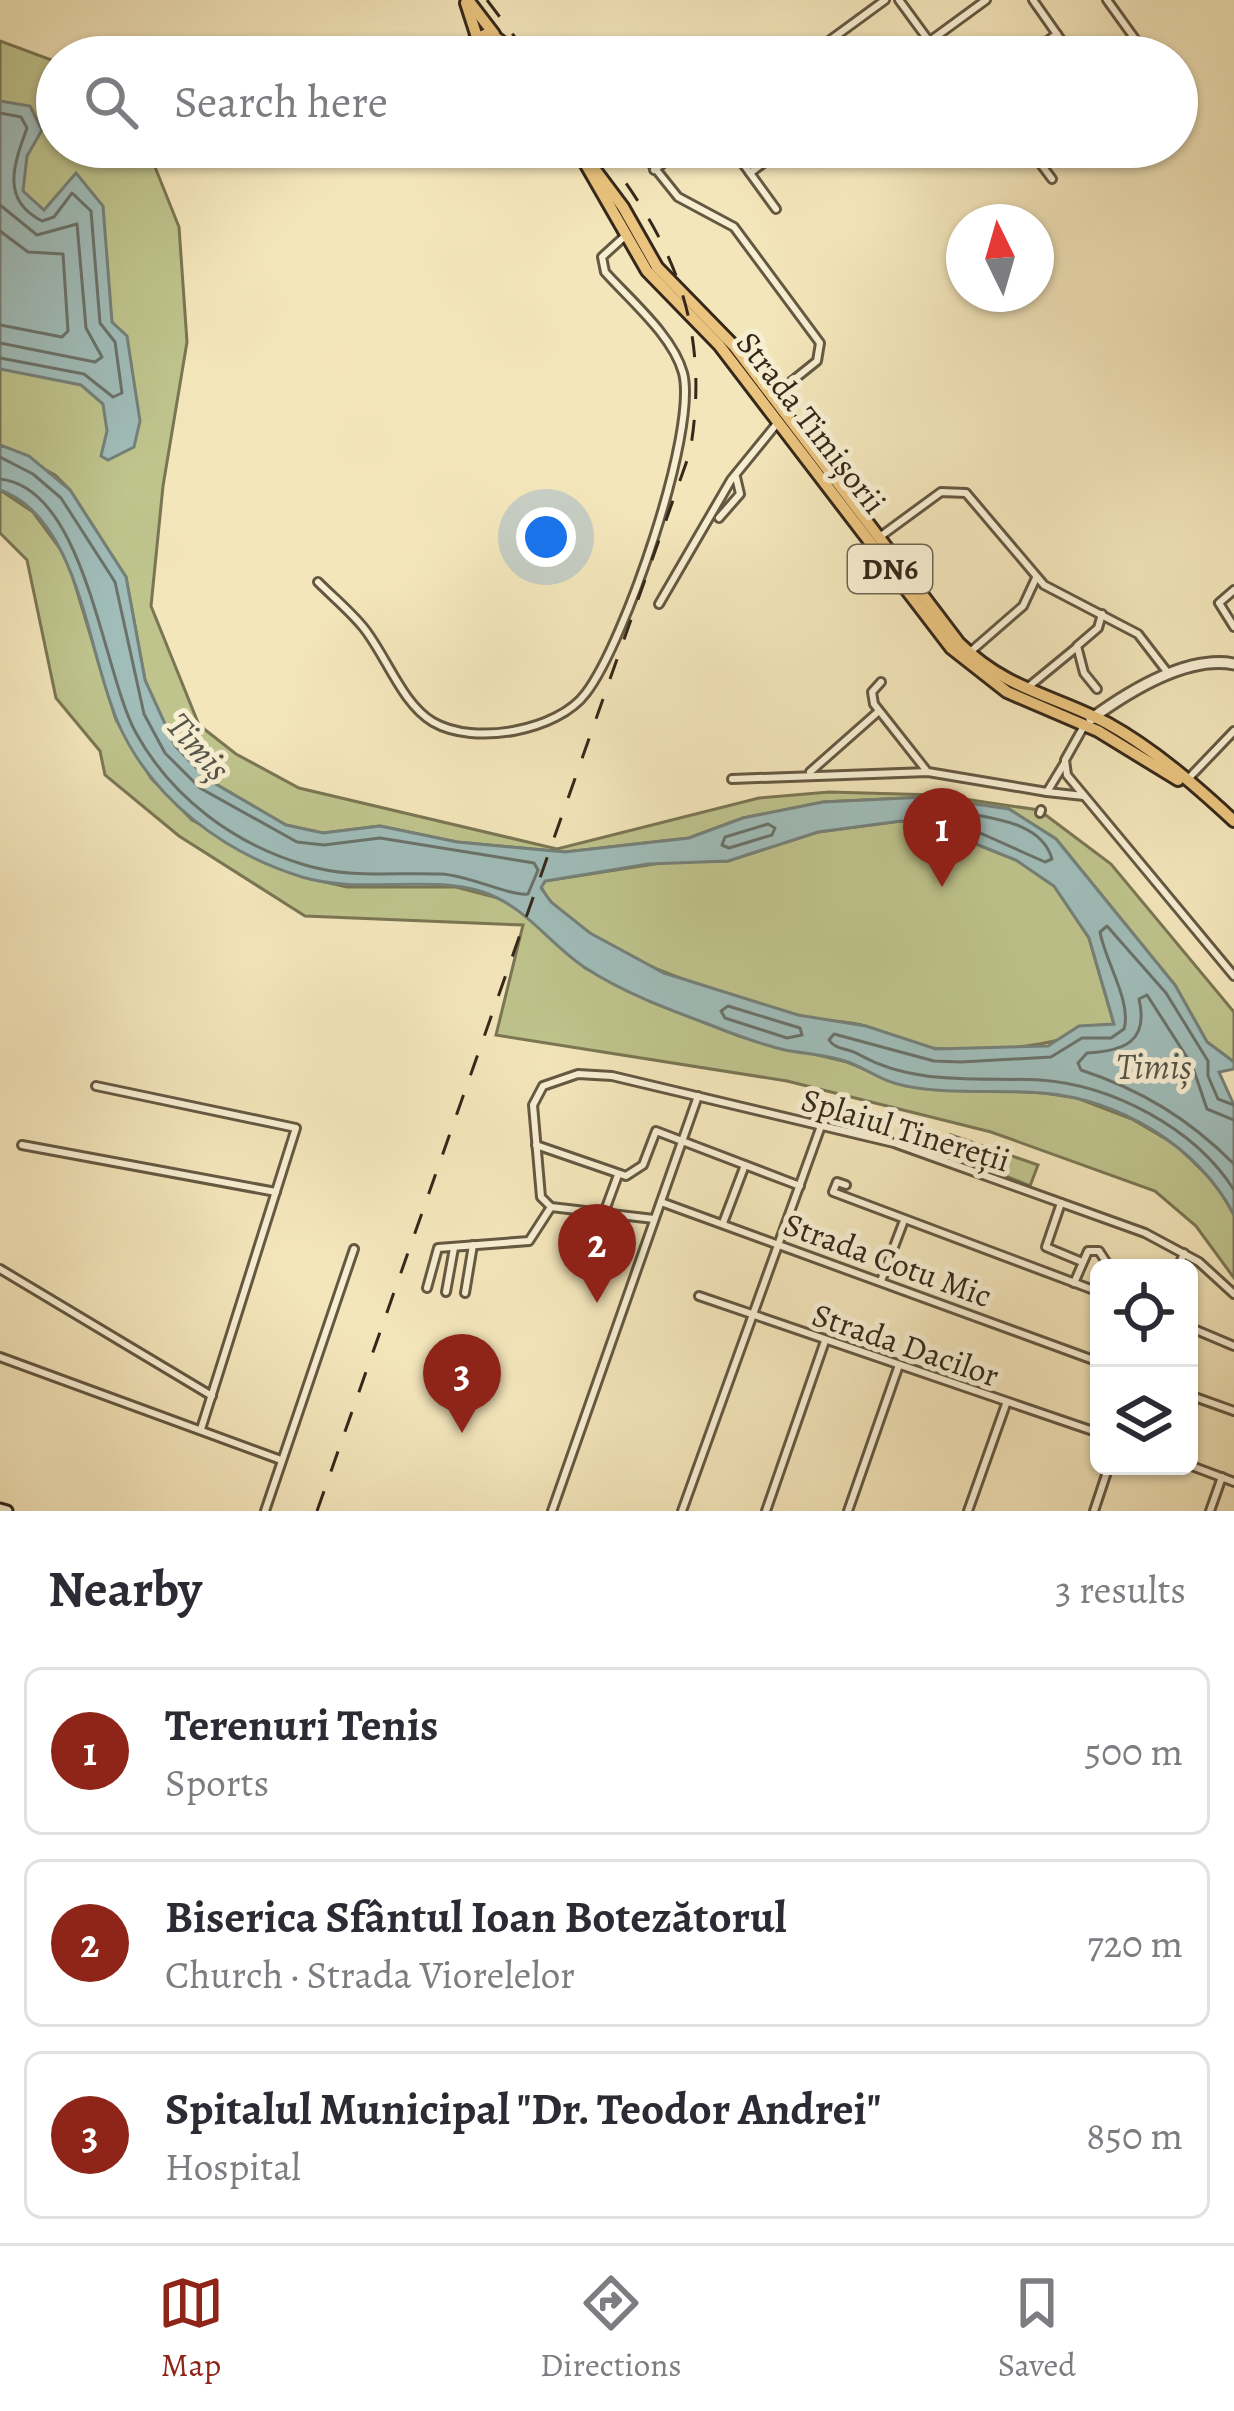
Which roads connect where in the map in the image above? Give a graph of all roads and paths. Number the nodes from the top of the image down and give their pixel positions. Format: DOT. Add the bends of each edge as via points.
graph roads {
  1 [pos="466,0"];
  2 [pos="885,0"];
  3 [pos="899,0"];
  4 [pos="986,0"];
  5 [pos="1033,0"];
  6 [pos="1107,0"];
  7 [pos="494,34"];
  8 [pos="1057,34"];
  9 [pos="477,36"];
  10 [pos="483,36"];
  11 [pos="836,36"];
  12 [pos="926,36"];
  13 [pos="937,36"];
  14 [pos="1054,36"];
  15 [pos="1133,36"];
  16 [pos="591,168"];
  17 [pos="657,168"];
  18 [pos="746,168"];
  19 [pos="757,168"];
  20 [pos="1044,168"];
  21 [pos="654,170"];
  22 [pos="750,173"];
  23 [pos="1052,179"];
  24 [pos="776,209"];
  25 [pos="630,232"];
  26 [pos="769,400"];
  27 [pos="782,418"];
  28 [pos="737,472"];
  29 [pos="719,518"];
  30 [pos="878,538"];
  31 [pos="1036,578"];
  32 [pos="318,582"];
  33 [pos="1234,590"];
  34 [pos="659,604"];
  35 [pos="1102,614"];
  36 [pos="1234,627"];
  37 [pos="1077,646"];
  38 [pos="969,653"];
  39 [pos="1234,664"];
  40 [pos="1170,676"];
  41 [pos="881,682"];
  42 [pos="1097,689"];
  43 [pos="1024,690"];
  44 [pos="879,711"];
  45 [pos="1089,721"];
  46 [pos="1234,730"];
  47 [pos="821,762"];
  48 [pos="1064,764"];
  49 [pos="928,772"];
  50 [pos="834,773"];
  51 [pos="807,775"];
  52 [pos="732,779"];
  53 [pos="1189,779"];
  54 [pos="1047,792"];
  55 [pos="1084,796"];
  56 [pos="1220,808"];
  57 [pos="1234,821"];
  58 [pos="1234,976"];
  59 [pos="96,1086"];
  60 [pos="698,1096"];
  61 [pos="821,1126"];
  62 [pos="682,1141"];
  63 [pos="22,1145"];
  64 [pos="536,1145"];
  65 [pos="746,1165"];
  66 [pos="618,1175"];
  67 [pos="847,1185"];
  68 [pos="800,1186"];
  69 [pos="276,1192"];
  70 [pos="661,1202"];
  71 [pos="1061,1203"];
  72 [pos="550,1207"];
  73 [pos="604,1213"];
  74 [pos="655,1219"];
  75 [pos="902,1223"];
  76 [pos="723,1224"];
  77 [pos="473,1245"];
  78 [pos="779,1245"];
  79 [pos="454,1246"];
  80 [pos="354,1249"];
  81 [pos="1184,1252"];
  82 [pos="1101,1259"];
  83 [pos="1181,1259"];
  84 [pos="1082,1262"];
  85 [pos="0,1269"];
  86 [pos="881,1282"];
  87 [pos="1074,1283"];
  88 [pos="427,1288"];
  89 [pos="1090,1289"];
  90 [pos="446,1292"];
  91 [pos="465,1293"];
  92 [pos="1234,1294"];
  93 [pos="699,1296"];
  94 [pos="752,1316"];
  95 [pos="1198,1332"];
  96 [pos="825,1341"];
  97 [pos="1234,1346"];
  98 [pos="0,1357"];
  99 [pos="1090,1359"];
  100 [pos="899,1365"];
  101 [pos="212,1396"];
  102 [pos="1198,1398"];
  103 [pos="1006,1404"];
  104 [pos="1234,1411"];
  105 [pos="201,1429"];
  106 [pos="1090,1430"];
  107 [pos="281,1460"];
  108 [pos="1198,1469"];
  109 [pos="1106,1475"];
  110 [pos="1222,1478"];
  111 [pos="1234,1482"];
  112 [pos="265,1511"];
  113 [pos="552,1511"];
  114 [pos="682,1511"];
  115 [pos="766,1511"];
  116 [pos="848,1511"];
  117 [pos="968,1511"];
  118 [pos="1094,1511"];
  119 [pos="1210,1511"];
  1 -- 7 [label="main road"];
  1 -- 9 [label="main road"];
  2 -- 11 [label="street"];
  3 -- 12 [label="street"];
  4 -- 13 [label="street"];
  5 -- 8 [label="street"];
  6 -- 15 [label="street"];
  7 -- 10 [label="main road"];
  8 -- 14 [label="street"];
  16 -- 25 [label="main road, Strada Timișorii / DN6"];
  17 -- 21 [label="street"];
  18 -- 22 [label="street"];
  19 -- 22 [label="street"];
  20 -- 23 [label="street"];
  21 -- 26 [label="street" via="678,196 734,227 820,343 817,362"];
  22 -- 24 [label="street"];
  25 -- 26 [label="main road, Strada Timișorii / DN6" via="719,328"];
  25 -- 32 [label="street" via="602,257 605,272 665,341 682,370 686,399 680,451 630,604 585,695 527,728 464,732 436,724"];
  26 -- 27 [label="main road, Strada Timișorii / DN6"];
  27 -- 28 [label="street"];
  27 -- 30 [label="main road, Strada Timișorii / DN6"];
  27 -- 45 [label="main road, Strada Timișorii / DN6" via="951,648 989,681"];
  28 -- 29 [label="street" via="740,494"];
  28 -- 34 [label="street"];
  30 -- 31 [label="street" via="941,492 958,490"];
  30 -- 38 [label="main road, Strada Timișorii / DN6"];
  31 -- 35 [label="street"];
  31 -- 38 [label="street" via="1023,606"];
  33 -- 36 [label="street" via="1219,603"];
  35 -- 37 [label="street"];
  35 -- 40 [label="street" via="1138,634"];
  37 -- 42 [label="street"];
  37 -- 43 [label="street"];
  38 -- 43 [label="main road, Strada Timișorii / DN6"];
  39 -- 40 [label="street" via="1203,663"];
  40 -- 45 [label="street"];
  41 -- 44 [label="street" via="871,699"];
  43 -- 45 [label="main road, Strada Timișorii / DN6"];
  44 -- 47 [label="street"];
  44 -- 49 [label="street"];
  45 -- 48 [label="street"];
  45 -- 53 [label="main road, Strada Timișorii / DN6"];
  45 -- 56 [label="main road, Strada Timișorii / DN6"];
  46 -- 53 [label="street"];
  47 -- 50 [label="street"];
  47 -- 51 [label="street"];
  48 -- 54 [label="street"];
  48 -- 55 [label="street"];
  49 -- 50 [label="street"];
  49 -- 54 [label="street"];
  50 -- 51 [label="street"];
  51 -- 52 [label="street"];
  53 -- 56 [label="main road, Strada Timișorii / DN6"];
  54 -- 55 [label="street"];
  55 -- 58 [label="street"];
  56 -- 57 [label="main road, Strada Timișorii / DN6"];
  59 -- 69 [label="street" via="290,1122 296,1128"];
  60 -- 61 [label="street, Splaiul Tinereții"];
  60 -- 62 [label="street"];
  60 -- 64 [label="street, Splaiul Tinereții" via="612,1076 543,1085 533,1105"];
  61 -- 68 [label="street"];
  61 -- 71 [label="street, Splaiul Tinereții" via="894,1143"];
  62 -- 65 [label="street"];
  62 -- 66 [label="street" via="656,1131 638,1171"];
  62 -- 70 [label="street"];
  63 -- 69 [label="street"];
  64 -- 66 [label="street"];
  64 -- 72 [label="street" via="541,1197"];
  65 -- 68 [label="street"];
  65 -- 76 [label="street"];
  66 -- 73 [label="street"];
  67 -- 75 [label="street" via="837,1182 833,1192"];
  68 -- 78 [label="street"];
  69 -- 101 [label="street"];
  70 -- 74 [label="street"];
  70 -- 76 [label="street, Strada Cotu Mic"];
  71 -- 81 [label="street, Splaiul Tinereții"];
  71 -- 84 [label="street" via="1045,1244"];
  72 -- 73 [label="street"];
  72 -- 77 [label="street" via="529,1240"];
  73 -- 74 [label="street"];
  74 -- 113 [label="street"];
  75 -- 86 [label="street"];
  75 -- 87 [label="street"];
  76 -- 78 [label="street, Strada Cotu Mic"];
  77 -- 79 [label="street"];
  77 -- 91 [label="street"];
  78 -- 86 [label="street, Strada Cotu Mic"];
  78 -- 94 [label="street"];
  79 -- 88 [label="street" via="434,1251"];
  79 -- 90 [label="street"];
  80 -- 107 [label="street"];
  81 -- 83 [label="street"];
  81 -- 92 [label="street, Splaiul Tinereții"];
  82 -- 84 [label="street" via="1093,1249"];
  84 -- 87 [label="street"];
  85 -- 101 [label="street"];
  86 -- 99 [label="street, Strada Cotu Mic"];
  87 -- 89 [label="street"];
  93 -- 94 [label="street, Strada Dacilor"];
  94 -- 96 [label="street, Strada Dacilor"];
  94 -- 114 [label="street"];
  95 -- 97 [label="street"];
  96 -- 100 [label="street, Strada Dacilor"];
  96 -- 115 [label="street"];
  98 -- 105 [label="street"];
  100 -- 103 [label="street, Strada Dacilor"];
  100 -- 116 [label="street"];
  101 -- 105 [label="street"];
  102 -- 104 [label="street"];
  103 -- 106 [label="street, Strada Dacilor"];
  103 -- 117 [label="street"];
  105 -- 107 [label="street"];
  107 -- 112 [label="street"];
  108 -- 110 [label="street"];
  109 -- 118 [label="street"];
  110 -- 111 [label="street"];
  110 -- 119 [label="street"];
}
